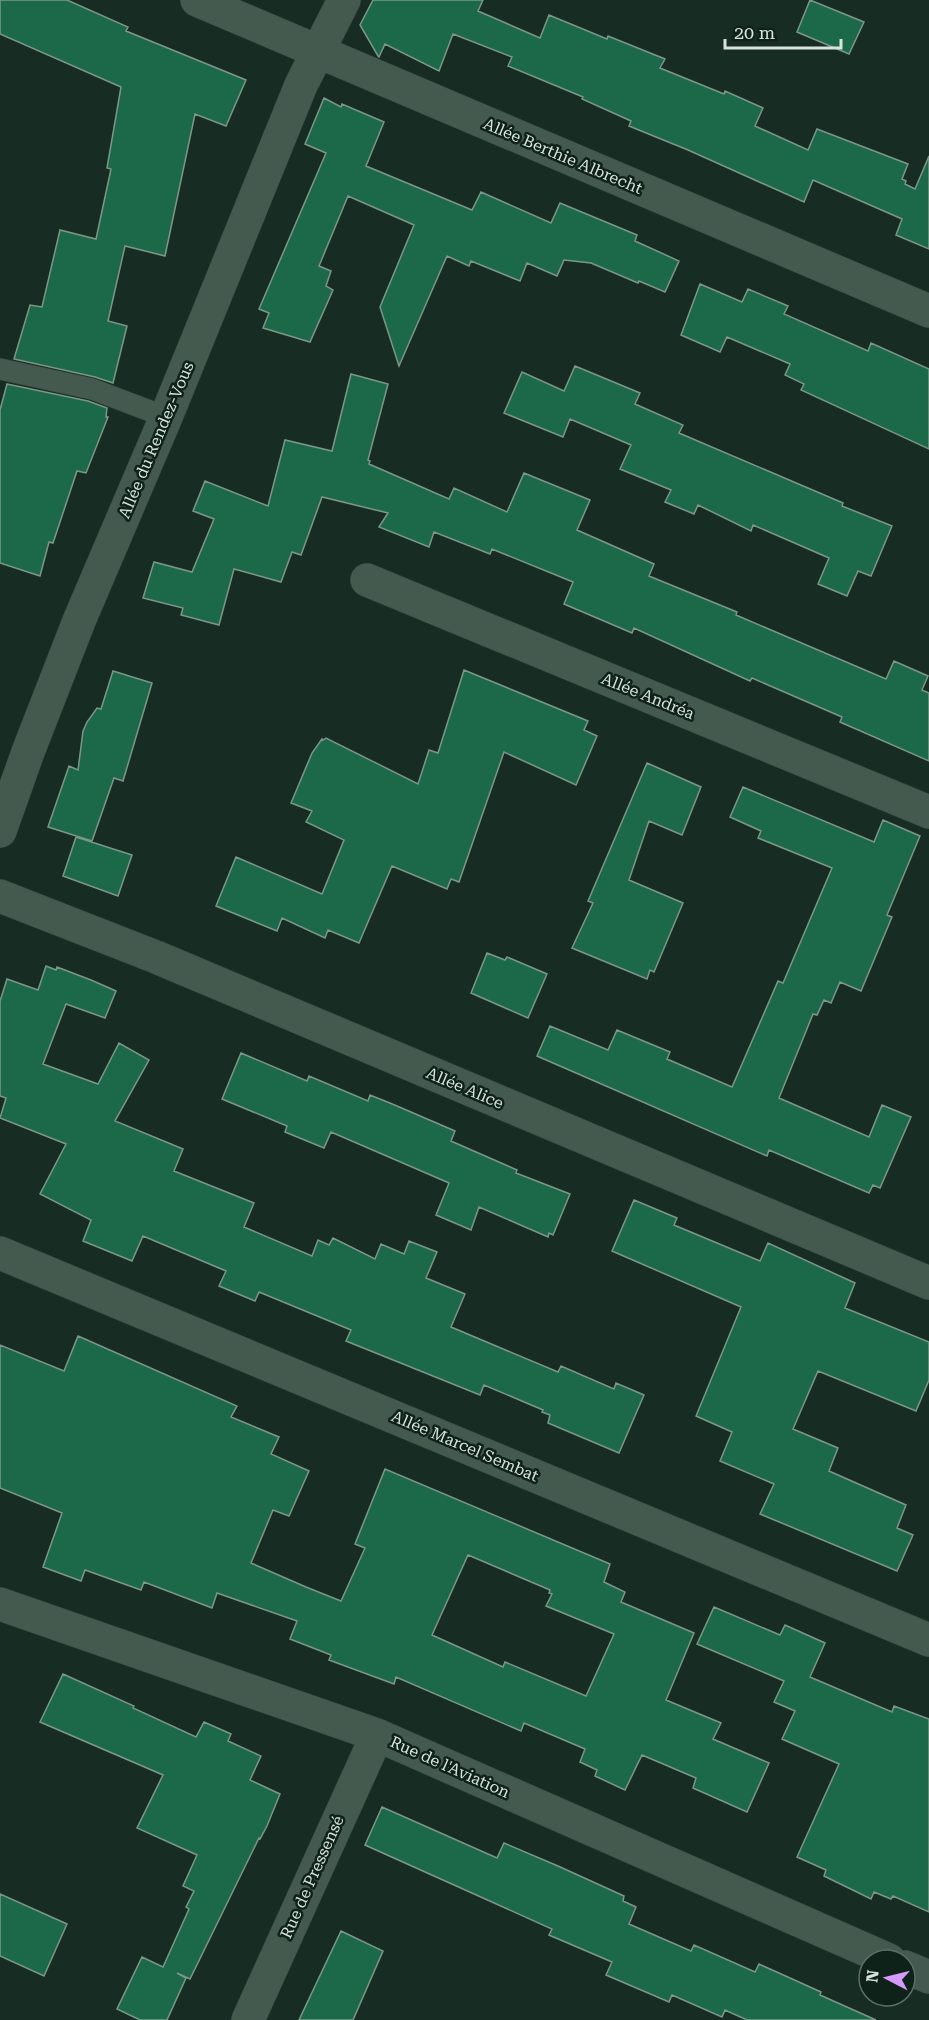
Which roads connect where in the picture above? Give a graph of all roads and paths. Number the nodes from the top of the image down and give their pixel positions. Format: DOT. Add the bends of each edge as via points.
graph roads {
  1 [pos="197,0"];
  2 [pos="344,0"];
  3 [pos="317,51"];
  4 [pos="929,311"];
  5 [pos="0,369"];
  6 [pos="166,417"];
  7 [pos="367,580"];
  8 [pos="929,812"];
  9 [pos="0,831"];
  10 [pos="0,896"];
  11 [pos="0,1253"];
  12 [pos="929,1283"];
  13 [pos="0,1604"];
  14 [pos="929,1640"];
  15 [pos="377,1735"];
  16 [pos="862,1948"];
  17 [pos="248,2020"];
  1 -- 3 [label="street, Allée Berthie Albrecht"];
  2 -- 3 [label="street, Allée du Rendez-Vous"];
  3 -- 4 [label="street, Allée Berthie Albrecht"];
  3 -- 6 [label="street, Allée du Rendez-Vous"];
  5 -- 6 [label="lane" via="92,389"];
  6 -- 9 [label="street, Allée du Rendez-Vous" via="79,621"];
  7 -- 8 [label="street, Allée Andréa"];
  10 -- 12 [label="street, Allée Alice" via="167,962"];
  11 -- 14 [label="street, Allée Marcel Sembat"];
  13 -- 15 [label="street, Rue de l'Aviation"];
  15 -- 16 [label="street, Rue de l'Aviation"];
  15 -- 17 [label="street, Rue de Pressensé"];
}
